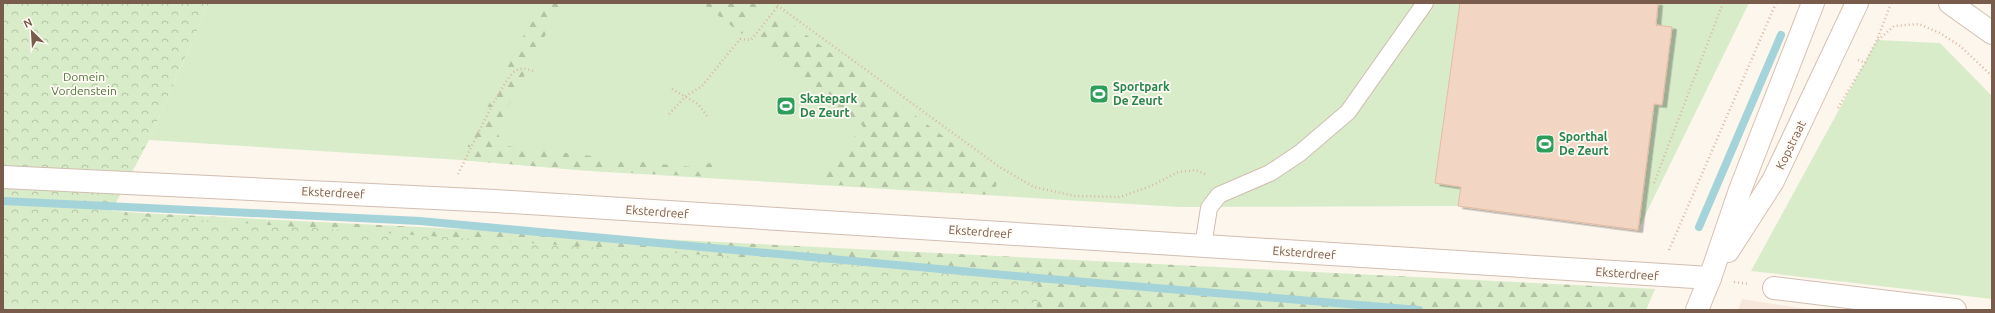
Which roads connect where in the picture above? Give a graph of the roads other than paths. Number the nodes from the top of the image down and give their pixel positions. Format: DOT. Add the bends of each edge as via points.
graph roads {
  1 [pos="1425,3"];
  2 [pos="1813,3"];
  3 [pos="1857,3"];
  4 [pos="1950,3"];
  5 [pos="1992,33"];
  6 [pos="3,177"];
  7 [pos="1203,246"];
  8 [pos="1710,278"];
  9 [pos="1774,288"];
  10 [pos="1697,310"];
  11 [pos="1956,310"];
  1 -- 7 [label="lane" via="1348,112 1329,130 1270,173 1219,195 1209,208"];
  2 -- 8 [label="street, Kopstraat" via="1740,190"];
  3 -- 8 [label="street, Kopstraat" via="1773,181"];
  4 -- 5 [label="street"];
  6 -- 7 [label="street, Eksterdreef" via="446,199"];
  7 -- 8 [label="street, Eksterdreef"];
  8 -- 10 [label="street, Kopstraat"];
  9 -- 11 [label="street"];
}
